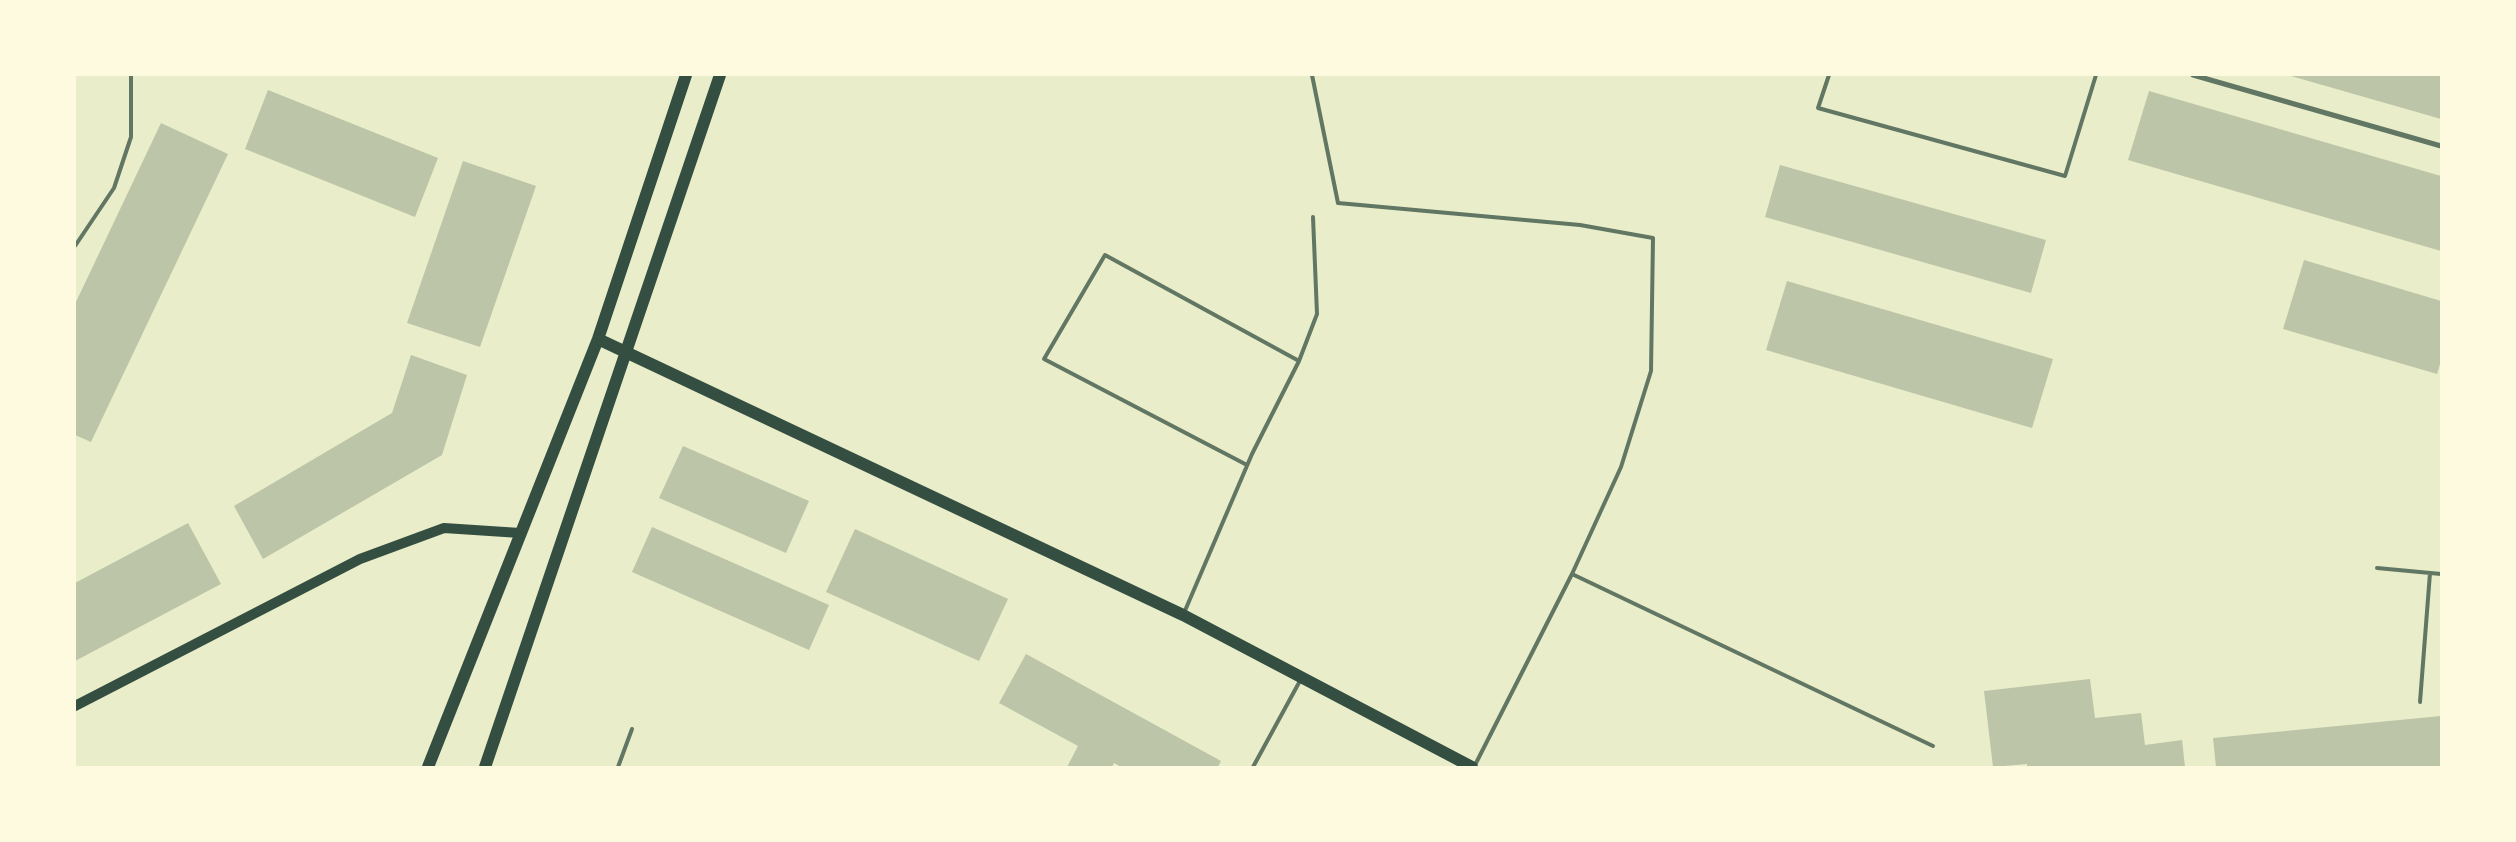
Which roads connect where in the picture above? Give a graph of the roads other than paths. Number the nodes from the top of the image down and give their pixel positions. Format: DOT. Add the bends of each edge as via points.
graph roads {
  1 [pos="131,75"];
  2 [pos="686,75"];
  3 [pos="720,75"];
  4 [pos="1312,75"];
  5 [pos="1829,75"];
  6 [pos="2096,75"];
  7 [pos="2193,75"];
  8 [pos="2441,146"];
  9 [pos="1313,217"];
  10 [pos="75,246"];
  11 [pos="598,339"];
  12 [pos="627,351"];
  13 [pos="1299,361"];
  14 [pos="1247,465"];
  15 [pos="520,533"];
  16 [pos="2377,568"];
  17 [pos="2430,573"];
  18 [pos="1572,574"];
  19 [pos="2441,574"];
  20 [pos="1183,615"];
  21 [pos="1302,677"];
  22 [pos="2420,702"];
  23 [pos="75,706"];
  24 [pos="632,729"];
  25 [pos="1934,746"];
  26 [pos="428,767"];
  27 [pos="485,767"];
  28 [pos="618,767"];
  29 [pos="1253,767"];
  30 [pos="1473,767"];
  1 -- 10 [label="lane" via="131,137 114,188"];
  2 -- 11 [label="main road"];
  3 -- 12 [label="main road"];
  4 -- 18 [label="lane" via="1338,203 1580,225 1653,238 1651,371 1621,467"];
  5 -- 6 [label="lane" via="1818,108 2065,176"];
  7 -- 8 [label="street"];
  9 -- 13 [label="lane" via="1317,314"];
  11 -- 12 [label="main road"];
  11 -- 15 [label="main road"];
  12 -- 20 [label="main road"];
  12 -- 27 [label="main road"];
  13 -- 14 [label="lane"];
  13 -- 14 [label="lane" via="1105,255 1044,359"];
  14 -- 20 [label="lane"];
  15 -- 23 [label="main road" via="444,528 360,559"];
  15 -- 26 [label="main road"];
  16 -- 17 [label="lane"];
  17 -- 19 [label="lane"];
  17 -- 22 [label="lane"];
  18 -- 25 [label="lane"];
  18 -- 30 [label="lane"];
  20 -- 21 [label="main road"];
  21 -- 29 [label="lane"];
  21 -- 30 [label="main road"];
  24 -- 28 [label="lane"];
}
